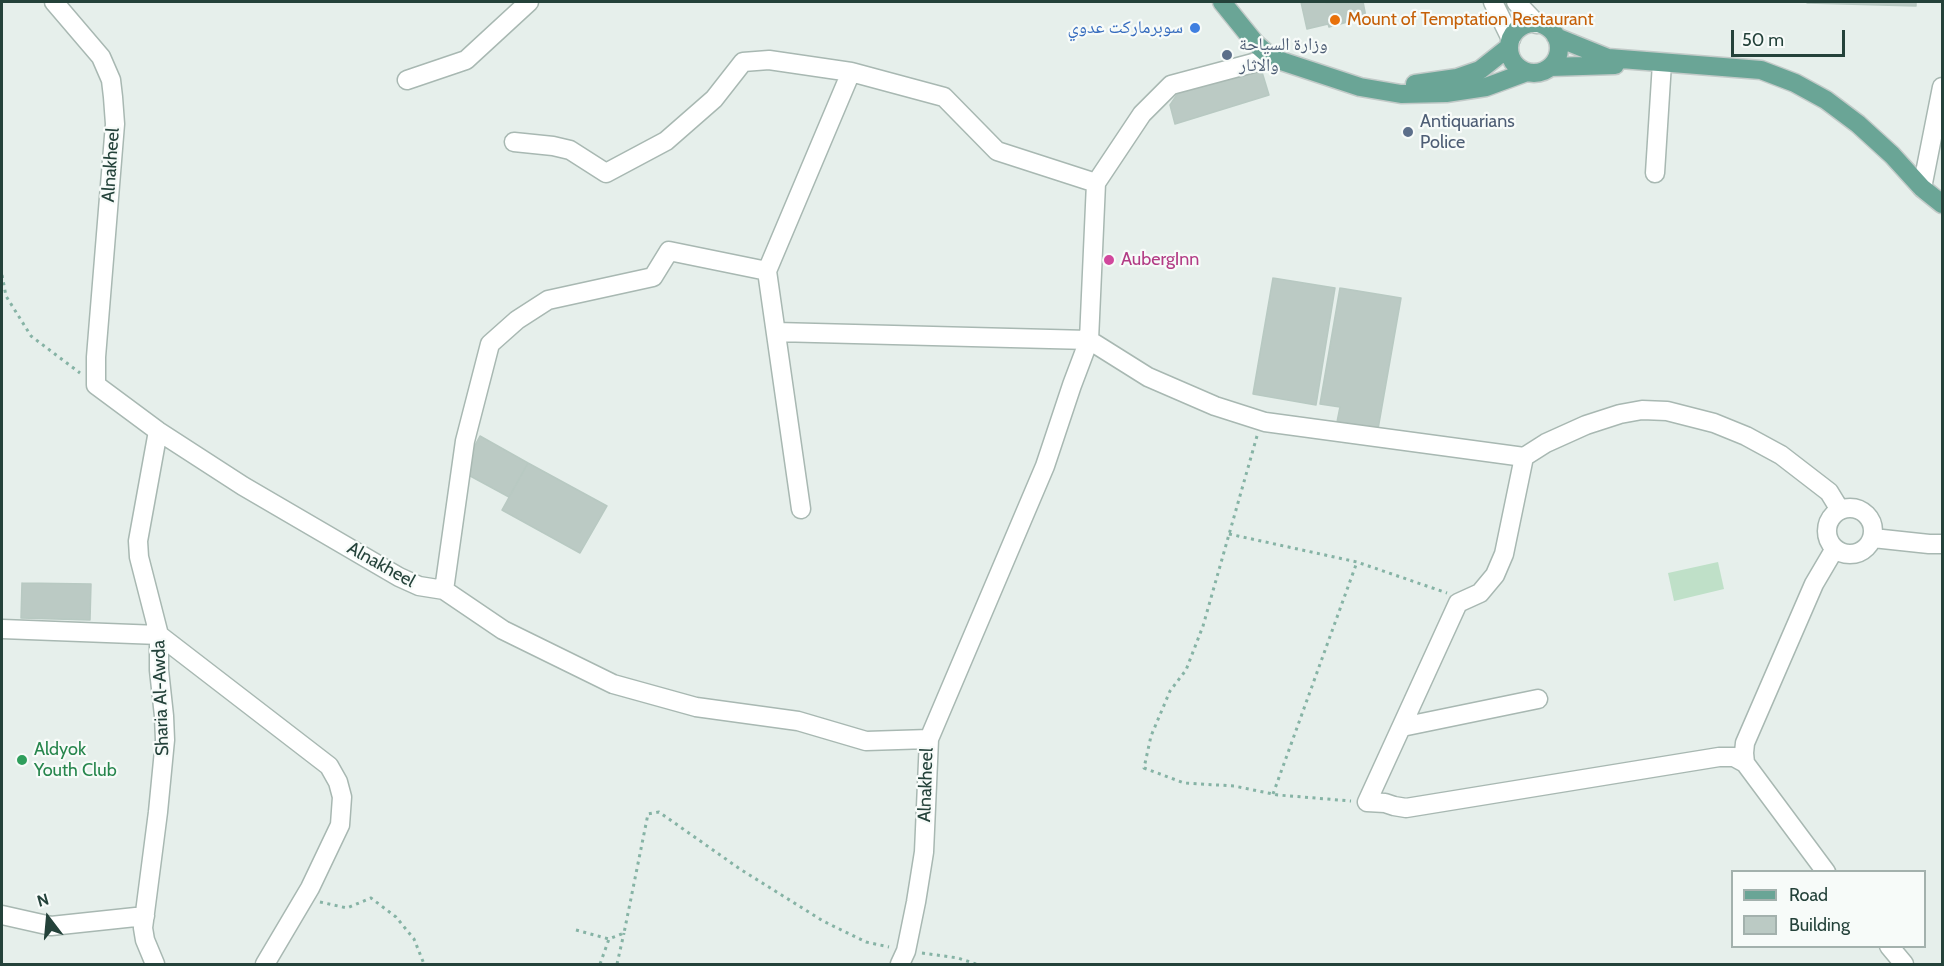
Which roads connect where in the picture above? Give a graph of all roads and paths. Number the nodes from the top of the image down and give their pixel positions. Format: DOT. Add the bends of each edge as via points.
graph roads {
  1 [pos="54,2"];
  2 [pos="529,2"];
  3 [pos="1222,2"];
  4 [pos="1493,2"];
  5 [pos="1516,2"];
  6 [pos="1537,24"];
  7 [pos="1556,37"];
  8 [pos="1510,43"];
  9 [pos="1272,58"];
  10 [pos="1662,63"];
  11 [pos="1550,67"];
  12 [pos="851,72"];
  13 [pos="1527,72"];
  14 [pos="407,80"];
  15 [pos="1359,87"];
  16 [pos="1942,87"];
  17 [pos="514,142"];
  18 [pos="1655,173"];
  19 [pos="1096,183"];
  20 [pos="1922,188"];
  21 [pos="1942,204"];
  22 [pos="767,271"];
  23 [pos="2,275"];
  24 [pos="776,332"];
  25 [pos="1089,340"];
  26 [pos="96,385"];
  27 [pos="1261,420"];
  28 [pos="158,432"];
  29 [pos="1524,457"];
  30 [pos="801,509"];
  31 [pos="1840,510"];
  32 [pos="1229,534"];
  33 [pos="1873,538"];
  34 [pos="1942,544"];
  35 [pos="1834,550"];
  36 [pos="1357,562"];
  37 [pos="444,590"];
  38 [pos="1466,600"];
  39 [pos="2,629"];
  40 [pos="159,635"];
  41 [pos="1538,699"];
  42 [pos="1402,727"];
  43 [pos="928,739"];
  44 [pos="1745,763"];
  45 [pos="1273,794"];
  46 [pos="1367,802"];
  47 [pos="1825,870"];
  48 [pos="306,895"];
  49 [pos="2,915"];
  50 [pos="145,916"];
  51 [pos="576,930"];
  52 [pos="624,933"];
  53 [pos="609,939"];
  54 [pos="1891,948"];
  55 [pos="903,958"];
  56 [pos="155,964"];
  57 [pos="265,964"];
  58 [pos="424,964"];
  59 [pos="600,964"];
  60 [pos="617,964"];
  61 [pos="976,964"];
  62 [pos="1904,964"];
  1 -- 26 [label="street, Alnakheel" via="100,57 111,80 113,97 115,124"];
  2 -- 14 [label="street" via="466,60"];
  3 -- 9 [label="main road"];
  4 -- 8 [label="street"];
  5 -- 6 [label="street"];
  6 -- 7 [label="main road"];
  6 -- 8 [label="main road" via="1522,27"];
  7 -- 10 [label="main road" via="1608,58"];
  7 -- 11 [label="main road" via="1558,52"];
  8 -- 13 [label="main road" via="1513,63"];
  8 -- 15 [label="main road" via="1480,70 1457,78"];
  9 -- 15 [label="main road"];
  9 -- 19 [label="street" via="1171,85 1142,114"];
  10 -- 11 [label="main road"];
  10 -- 18 [label="street"];
  10 -- 20 [label="main road" via="1761,70 1795,83 1826,99 1858,124"];
  11 -- 13 [label="main road"];
  12 -- 17 [label="street" via="769,60 742,62 714,99 666,141 606,173 570,150"];
  12 -- 19 [label="street" via="944,97 997,152"];
  12 -- 22 [label="street"];
  13 -- 15 [label="main road" via="1486,87 1446,93 1401,94"];
  16 -- 20 [label="street"];
  19 -- 25 [label="street"];
  20 -- 21 [label="main road"];
  22 -- 24 [label="street"];
  22 -- 37 [label="street" via="669,251 653,277 548,300 490,344 465,441"];
  23 -- 26 [label="path" via="6,296 31,336"];
  24 -- 25 [label="street"];
  24 -- 30 [label="street"];
  25 -- 27 [label="street" via="1148,377 1215,406"];
  25 -- 43 [label="street" via="1045,466"];
  26 -- 28 [label="street, Alnakheel"];
  27 -- 29 [label="street"];
  27 -- 32 [label="path"];
  28 -- 37 [label="street, Alnakheel" via="399,576 419,586"];
  28 -- 40 [label="street, Sharia Al-Awda" via="138,541"];
  29 -- 31 [label="street" via="1586,425 1620,414 1667,411 1714,423 1781,455 1830,492"];
  29 -- 38 [label="street" via="1504,554 1495,575 1480,593"];
  31 -- 33 [label="street" via="1862,511 1872,523"];
  31 -- 35 [label="street" via="1833,514 1826,528"];
  32 -- 36 [label="path"];
  32 -- 45 [label="path" via="1203,626 1186,670 1170,691 1155,727 1144,768 1184,783 1234,786"];
  33 -- 34 [label="street"];
  33 -- 35 [label="street" via="1857,554"];
  35 -- 44 [label="street" via="1814,584 1745,743"];
  36 -- 38 [label="path"];
  36 -- 45 [label="path"];
  37 -- 43 [label="street, Alnakheel" via="503,630 613,684 696,707 798,721 866,741"];
  38 -- 42 [label="street" via="1458,603"];
  39 -- 40 [label="street"];
  40 -- 48 [label="street" via="328,766 338,782 342,797 340,825"];
  40 -- 50 [label="street, Sharia Al-Awda" via="165,740"];
  41 -- 42 [label="street"];
  42 -- 46 [label="street"];
  43 -- 55 [label="street, Alnakheel" via="924,852"];
  44 -- 46 [label="street" via="1719,757 1406,808"];
  44 -- 47 [label="street"];
  45 -- 46 [label="path"];
  48 -- 57 [label="street"];
  48 -- 58 [label="path" via="347,908 371,898 396,917 414,939"];
  49 -- 50 [label="street" via="51,926"];
  50 -- 56 [label="street, Sharia Al-Awda" via="145,940"];
  51 -- 53 [label="path"];
  52 -- 53 [label="path"];
  52 -- 55 [label="path" via="648,814 659,812 823,921"];
  52 -- 60 [label="path"];
  53 -- 59 [label="path"];
  54 -- 62 [label="street"];
  55 -- 61 [label="path" via="958,958"];
}
